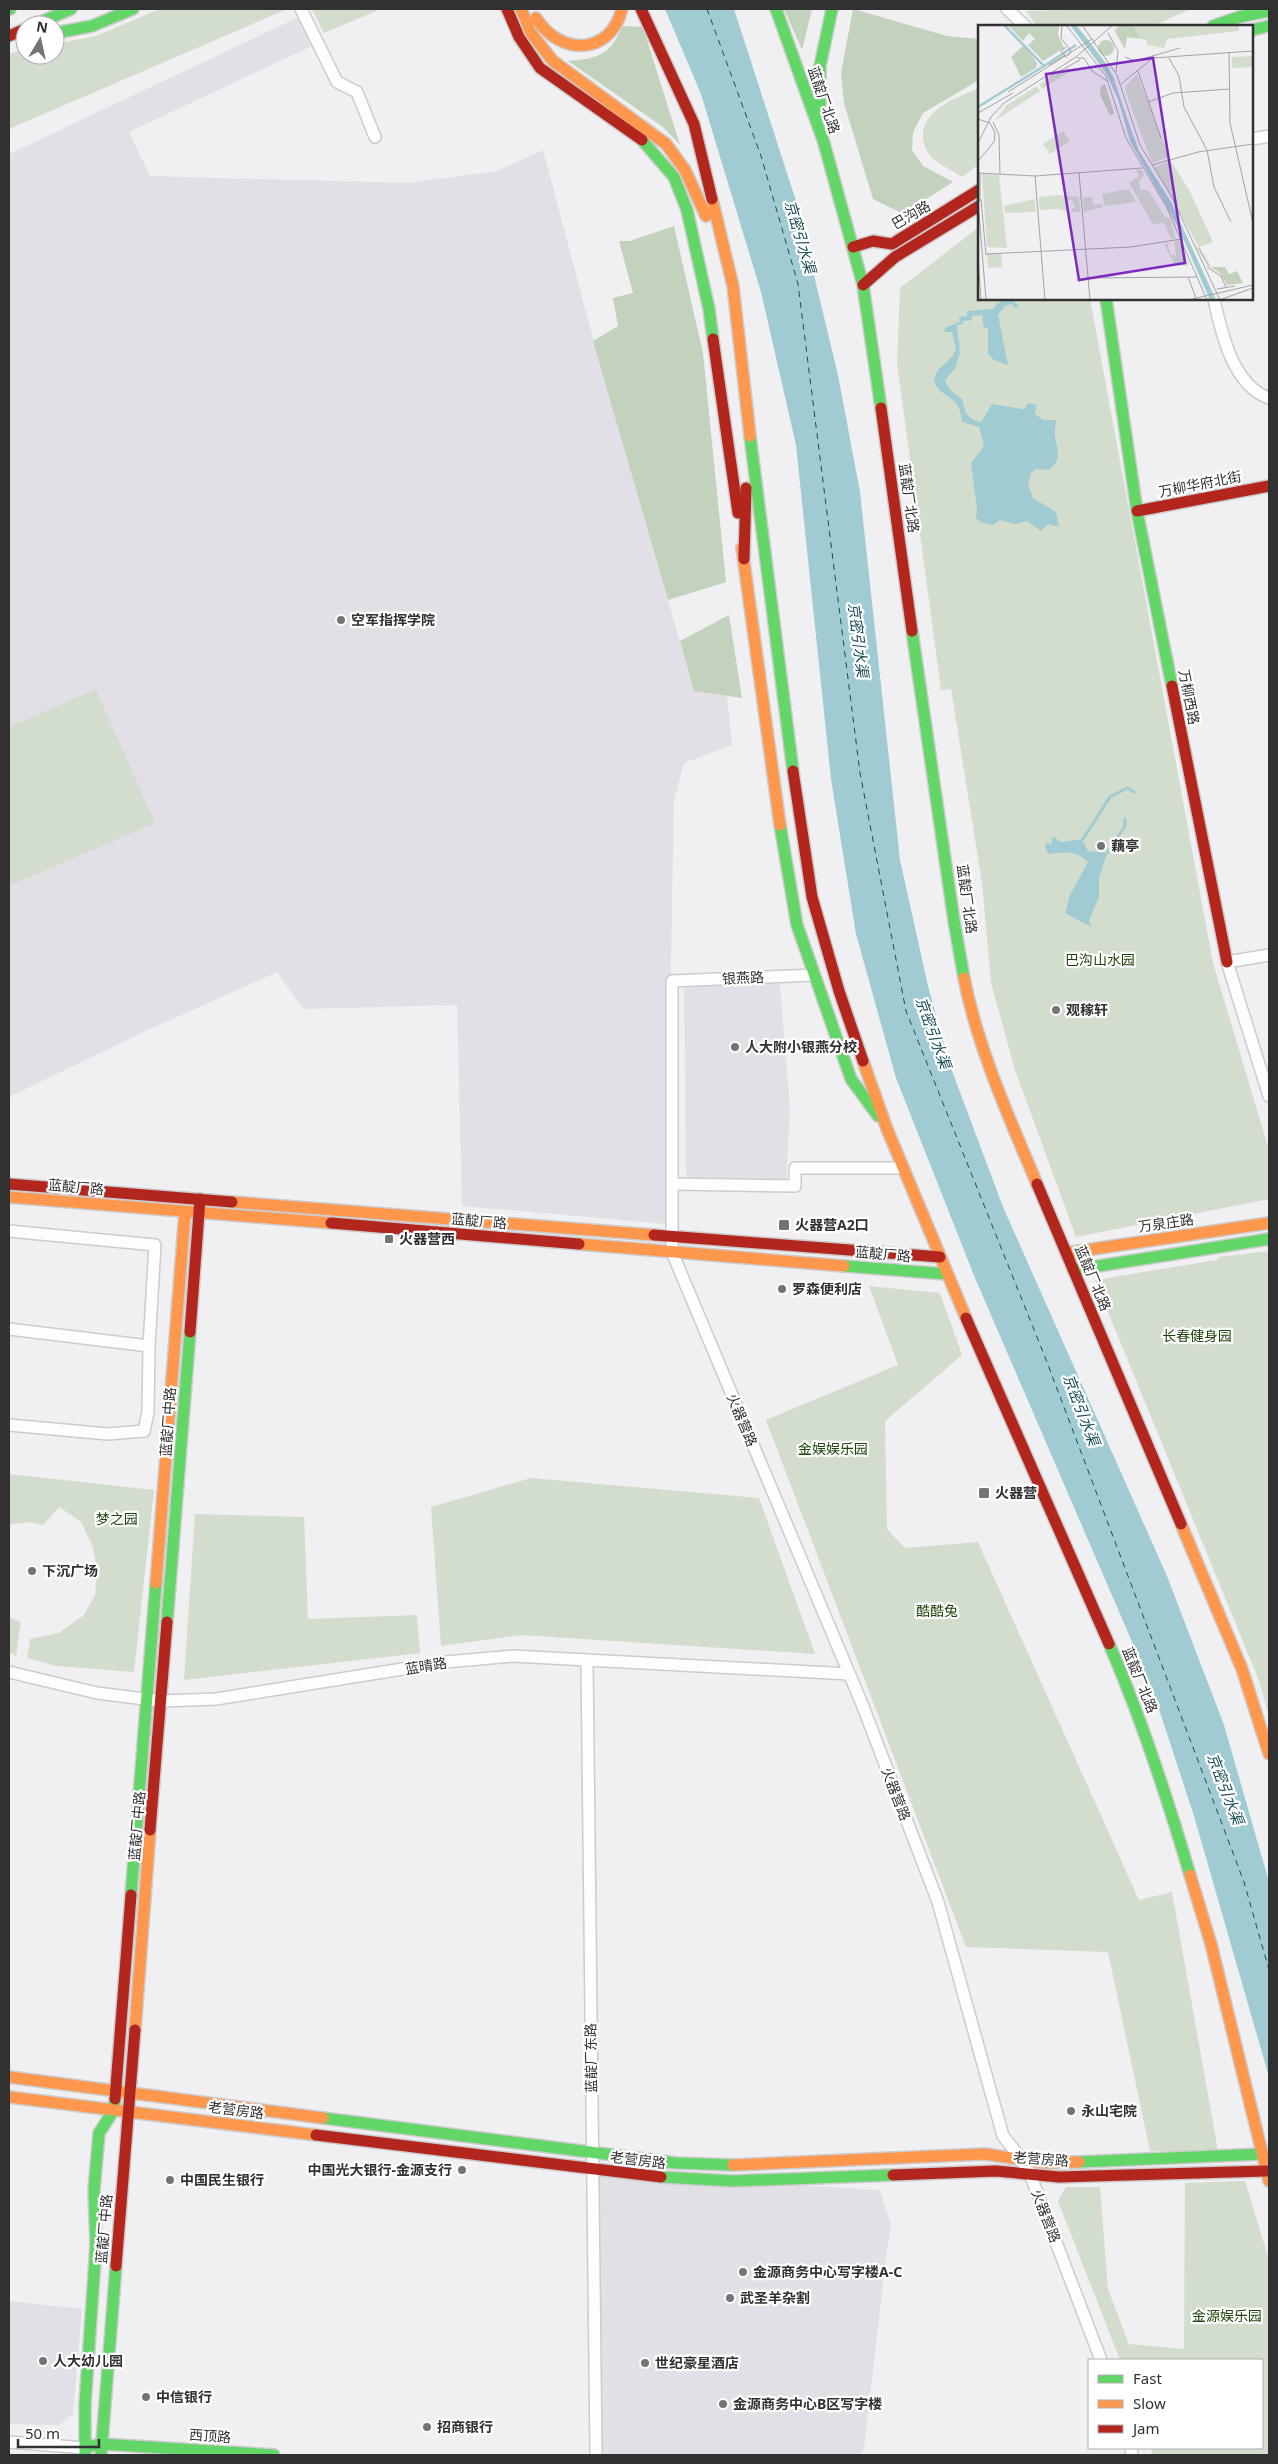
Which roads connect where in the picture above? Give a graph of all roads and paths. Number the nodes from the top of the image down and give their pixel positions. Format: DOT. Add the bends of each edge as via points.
graph roads {
  1 [pos="133,9"];
  2 [pos="301,9"];
  3 [pos="507,9"];
  4 [pos="521,9"];
  5 [pos="532,9"];
  6 [pos="622,9"];
  7 [pos="641,9"];
  8 [pos="776,9"];
  9 [pos="832,9"];
  10 [pos="1007,9"];
  11 [pos="1269,11"];
  12 [pos="1024,25"];
  13 [pos="1216,25"];
  14 [pos="1269,26"];
  15 [pos="1253,30"];
  16 [pos="65,31"];
  17 [pos="1269,136"];
  18 [pos="375,137"];
  19 [pos="1253,139"];
  20 [pos="824,143"];
  21 [pos="978,191"];
  22 [pos="978,207"];
  23 [pos="853,247"];
  24 [pos="863,285"];
  25 [pos="733,286"];
  26 [pos="1106,300"];
  27 [pos="1214,300"];
  28 [pos="1269,398"];
  29 [pos="749,425"];
  30 [pos="1269,486"];
  31 [pos="1137,511"];
  32 [pos="744,559"];
  33 [pos="1269,955"];
  34 [pos="1227,962"];
  35 [pos="814,975"];
  36 [pos="672,981"];
  37 [pos="1269,1096"];
  38 [pos="886,1129"];
  39 [pos="903,1168"];
  40 [pos="9,1184"];
  41 [pos="672,1184"];
  42 [pos="9,1197"];
  43 [pos="186,1198"];
  44 [pos="200,1198"];
  45 [pos="185,1212"];
  46 [pos="199,1213"];
  47 [pos="1269,1223"];
  48 [pos="9,1230"];
  49 [pos="672,1235"];
  50 [pos="1269,1239"];
  51 [pos="672,1252"];
  52 [pos="1066,1253"];
  53 [pos="940,1257"];
  54 [pos="1074,1270"];
  55 [pos="948,1274"];
  56 [pos="9,1329"];
  57 [pos="149,1346"];
  58 [pos="148,1412"];
  59 [pos="170,1413"];
  60 [pos="183,1416"];
  61 [pos="9,1425"];
  62 [pos="587,1660"];
  63 [pos="9,1672"];
  64 [pos="849,1674"];
  65 [pos="147,1700"];
  66 [pos="161,1701"];
  67 [pos="1269,1754"];
  68 [pos="9,2077"];
  69 [pos="116,2089"];
  70 [pos="131,2091"];
  71 [pos="9,2097"];
  72 [pos="114,2110"];
  73 [pos="129,2112"];
  74 [pos="592,2151"];
  75 [pos="1262,2154"];
  76 [pos="1022,2160"];
  77 [pos="592,2169"];
  78 [pos="1030,2174"];
  79 [pos="1268,2176"];
  80 [pos="1101,2359"];
  81 [pos="9,2442"];
  82 [pos="101,2451"];
  83 [pos="85,2452"];
  84 [pos="110,2455"];
  85 [pos="274,2455"];
  86 [pos="596,2455"];
  1 -- 16 [label="main road" via="92,26"];
  2 -- 18 [label="street" via="337,82 357,92"];
  3 -- 32 [label="main road" via="519,37 540,68 647,144 674,177 687,210 709,310"];
  4 -- 25 [label="main road" via="531,33 553,62 666,144 685,170 702,206"];
  5 -- 6 [label="main road" via="540,29 562,44 579,47 608,35 617,25"];
  7 -- 25 [label="main road, 蓝靛厂北路" via="694,124"];
  8 -- 20 [label="main road, 蓝靛厂北路"];
  9 -- 20 [label="main road" via="820,66 818,98"];
  10 -- 12 [label="street"];
  11 -- 13 [label="main road"];
  14 -- 15 [label="main road"];
  17 -- 19 [label="street"];
  20 -- 23 [label="main road, 蓝靛厂北路"];
  21 -- 23 [label="main road, 巴沟路" via="892,244 873,241"];
  22 -- 24 [label="main road, 巴沟路" via="895,256"];
  23 -- 24 [label="main road, 蓝靛厂北路"];
  24 -- 52 [label="main road, 蓝靛厂北路" via="954,921 969,1002 999,1093"];
  25 -- 29 [label="main road, 蓝靛厂北路"];
  26 -- 31 [label="main road, 万柳西路"];
  27 -- 28 [label="street" via="1222,336 1236,367 1261,395"];
  29 -- 32 [label="main road"];
  29 -- 38 [label="main road, 蓝靛厂北路" via="812,897 839,991"];
  30 -- 31 [label="main road, 万柳华府北街"];
  31 -- 34 [label="main road, 万柳西路"];
  32 -- 35 [label="main road, 蓝靛厂北路" via="783,848 797,925"];
  33 -- 34 [label="street"];
  34 -- 37 [label="street, 万柳西路"];
  35 -- 36 [label="street, 银燕路"];
  35 -- 38 [label="main road, 蓝靛厂北路" via="851,1080"];
  36 -- 41 [label="street, 火器营路"];
  38 -- 39 [label="main road, 蓝靛厂北路"];
  39 -- 41 [label="street" via="795,1168 795,1186"];
  39 -- 53 [label="main road, 蓝靛厂北路"];
  40 -- 43 [label="main road, 蓝靛厂路"];
  41 -- 49 [label="street, 火器营路"];
  42 -- 45 [label="main road, 蓝靛厂路"];
  43 -- 44 [label="main road, 蓝靛厂路"];
  43 -- 45 [label="street"];
  44 -- 46 [label="main road, 蓝靛厂中路"];
  44 -- 49 [label="main road, 蓝靛厂路"];
  45 -- 46 [label="main road, 蓝靛厂路"];
  45 -- 59 [label="main road, 蓝靛厂中路"];
  46 -- 51 [label="main road, 蓝靛厂路"];
  46 -- 60 [label="main road, 蓝靛厂中路"];
  47 -- 52 [label="main road, 万泉庄路"];
  48 -- 57 [label="street" via="155,1245"];
  49 -- 51 [label="street, 火器营路"];
  49 -- 53 [label="main road, 蓝靛厂路"];
  50 -- 54 [label="main road"];
  51 -- 55 [label="main road, 蓝靛厂路"];
  51 -- 64 [label="street, 火器营路"];
  52 -- 54 [label="main road, 蓝靛厂北路"];
  53 -- 55 [label="main road, 蓝靛厂北路"];
  54 -- 67 [label="main road, 蓝靛厂北路" via="1242,1669"];
  55 -- 75 [label="main road, 蓝靛厂北路" via="1127,1684 1162,1781 1211,1944"];
  56 -- 57 [label="street"];
  57 -- 58 [label="street"];
  58 -- 59 [label="street"];
  58 -- 61 [label="street" via="144,1431 108,1434"];
  59 -- 60 [label="street"];
  59 -- 65 [label="main road, 蓝靛厂中路"];
  60 -- 66 [label="main road, 蓝靛厂中路"];
  62 -- 64 [label="street, 蓝晴路"];
  62 -- 66 [label="street, 蓝晴路" via="513,1656 446,1662 216,1699"];
  62 -- 74 [label="street, 蓝靛厂东路"];
  63 -- 65 [label="street, 蓝晴路" via="97,1693"];
  64 -- 76 [label="street, 火器营路" via="938,1902 1003,2136"];
  65 -- 66 [label="street, 蓝晴路"];
  65 -- 69 [label="main road, 蓝靛厂中路"];
  66 -- 70 [label="main road, 蓝靛厂中路"];
  68 -- 69 [label="main road, 老营房路"];
  69 -- 70 [label="main road, 老营房路"];
  69 -- 72 [label="main road, 蓝靛厂中路"];
  70 -- 73 [label="main road, 蓝靛厂中路"];
  70 -- 74 [label="main road, 老营房路"];
  71 -- 72 [label="main road, 老营房路"];
  72 -- 73 [label="main road, 老营房路"];
  72 -- 83 [label="main road, 蓝靛厂中路" via="99,2133 94,2190 96,2245"];
  73 -- 77 [label="main road, 老营房路"];
  73 -- 82 [label="main road, 蓝靛厂中路"];
  74 -- 76 [label="main road, 老营房路" via="676,2163 732,2165 985,2154"];
  74 -- 77 [label="street, 蓝靛厂东路"];
  75 -- 76 [label="main road, 老营房路" via="1045,2163"];
  75 -- 79 [label="main road, 蓝靛厂北路"];
  76 -- 78 [label="street, 火器营路"];
  77 -- 78 [label="main road, 老营房路" via="733,2182 996,2171"];
  77 -- 86 [label="street, 蓝靛厂东路"];
  78 -- 79 [label="main road, 老营房路" via="1059,2177"];
  78 -- 80 [label="street, 火器营路"];
  81 -- 83 [label="street, 西顶路"];
  82 -- 83 [label="main road, 西顶路"];
  82 -- 84 [label="main road, 西顶路"];
  82 -- 85 [label="main road, 西顶路"];
}
